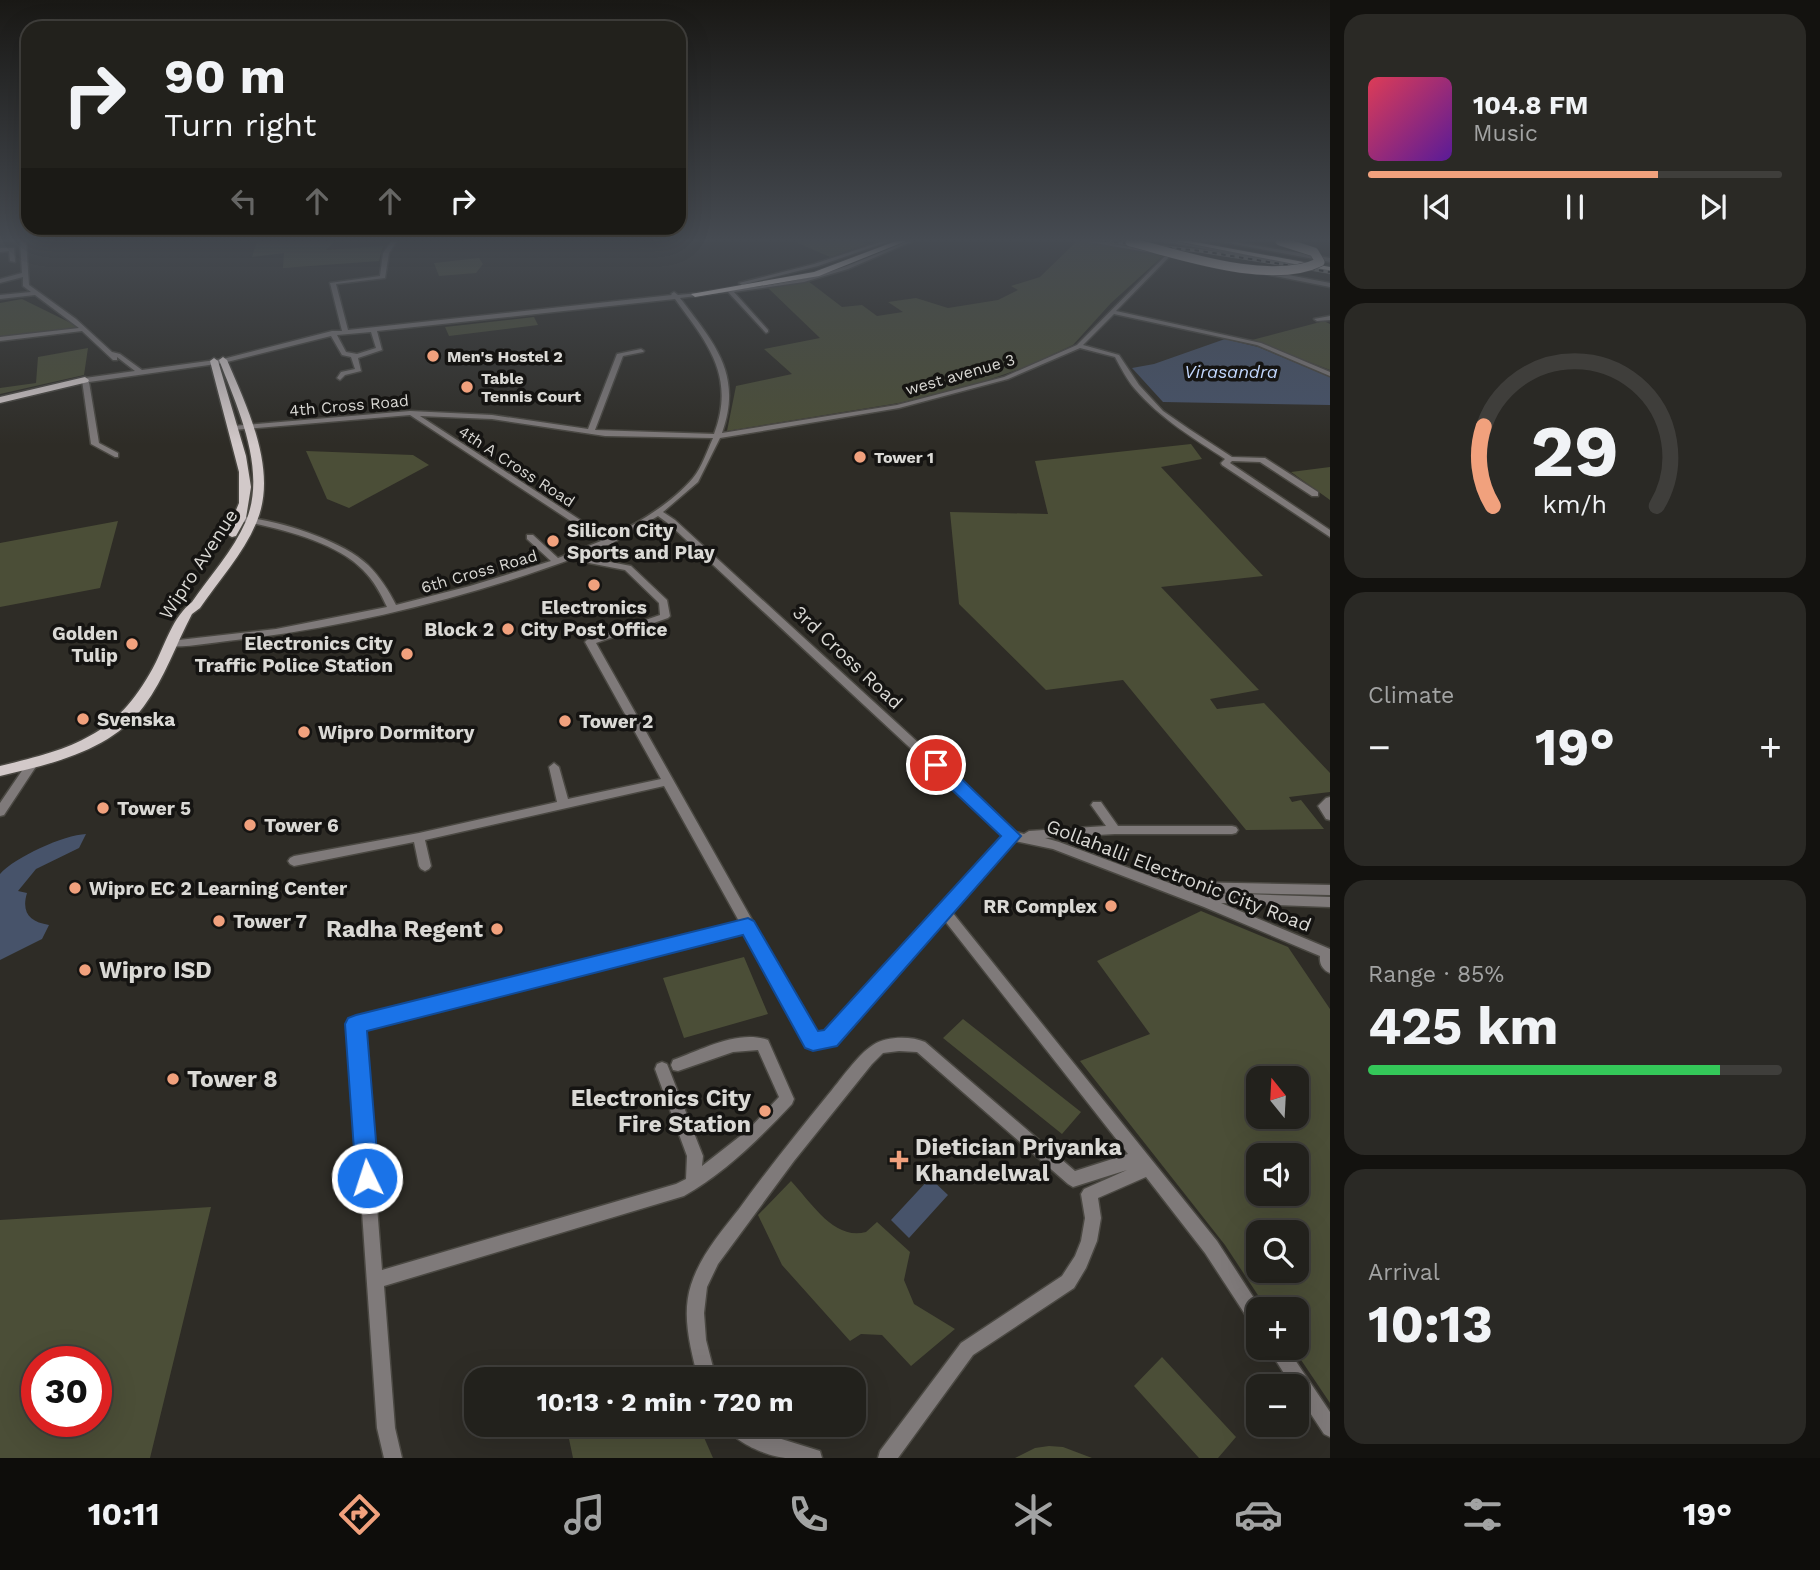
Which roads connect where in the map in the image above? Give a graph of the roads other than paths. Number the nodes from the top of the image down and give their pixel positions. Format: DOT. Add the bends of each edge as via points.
graph roads {
  1 [pos="57,309"];
  2 [pos="340,309"];
  3 [pos="552,309"];
  4 [pos="557,309"];
  5 [pos="684,309"];
  6 [pos="746,309"];
  7 [pos="1115,309"];
  8 [pos="1112,312"];
  9 [pos="1330,318"];
  10 [pos="1317,320"];
  11 [pos="84,329"];
  12 [pos="374,331"];
  13 [pos="766,331"];
  14 [pos="346,332"];
  15 [pos="332,334"];
  16 [pos="0,339"];
  17 [pos="1079,346"];
  18 [pos="641,351"];
  19 [pos="112,354"];
  20 [pos="354,356"];
  21 [pos="219,361"];
  22 [pos="180,367"];
  23 [pos="129,371"];
  24 [pos="1330,374"];
  25 [pos="340,378"];
  26 [pos="85,380"];
  27 [pos="0,399"];
  28 [pos="410,413"];
  29 [pos="246,426"];
  30 [pos="233,428"];
  31 [pos="591,432"];
  32 [pos="718,436"];
  33 [pos="115,455"];
  34 [pos="1230,459"];
  35 [pos="1315,494"];
  36 [pos="657,512"];
  37 [pos="247,519"];
  38 [pos="1330,534"];
  39 [pos="530,537"];
  40 [pos="608,541"];
  41 [pos="581,553"];
  42 [pos="557,562"];
  43 [pos="393,609"];
  44 [pos="187,612"];
  45 [pos="170,644"];
  46 [pos="30,766"];
  47 [pos="554,767"];
  48 [pos="0,773"];
  49 [pos="668,781"];
  50 [pos="0,799"];
  51 [pos="1330,802"];
  52 [pos="564,805"];
  53 [pos="1097,805"];
  54 [pos="0,812"];
  55 [pos="1330,816"];
  56 [pos="1115,830"];
  57 [pos="1232,830"];
  58 [pos="1012,836"];
  59 [pos="419,837"];
  60 [pos="294,860"];
  61 [pos="425,866"];
  62 [pos="1330,890"];
  63 [pos="1182,893"];
  64 [pos="1246,894"];
  65 [pos="1330,902"];
  66 [pos="1208,903"];
  67 [pos="945,912"];
  68 [pos="748,926"];
  69 [pos="1328,954"];
  70 [pos="1330,967"];
  71 [pos="678,1065"];
  72 [pos="662,1069"];
  73 [pos="1145,1163"];
  74 [pos="693,1183"];
  75 [pos="375,1280"];
  76 [pos="1246,1301"];
  77 [pos="1285,1360"];
  78 [pos="703,1367"];
  79 [pos="1330,1428"];
  80 [pos="750,1437"];
  81 [pos="393,1458"];
  82 [pos="813,1458"];
  83 [pos="887,1458"];
  1 -- 11 [label="street"];
  2 -- 14 [label="street"];
  3 -- 14 [label="street"];
  4 -- 12 [label="street"];
  5 -- 32 [label="street, 6th Cross Road" via="724,374 727,398"];
  6 -- 13 [label="street"];
  7 -- 8 [label="street, west avenue 3"];
  8 -- 17 [label="street, west avenue 3"];
  8 -- 24 [label="street" via="1259,344"];
  9 -- 10 [label="street"];
  11 -- 16 [label="street"];
  11 -- 19 [label="street"];
  12 -- 14 [label="street"];
  12 -- 20 [label="street" via="380,349"];
  14 -- 15 [label="street"];
  15 -- 20 [label="street" via="344,354"];
  15 -- 21 [label="street"];
  17 -- 32 [label="street, west avenue 3" via="1006,378 938,397"];
  17 -- 34 [label="street" via="1117,356 1125,372 1161,412"];
  18 -- 31 [label="street" via="620,354"];
  19 -- 22 [label="street" via="137,371"];
  19 -- 23 [label="street"];
  20 -- 25 [label="street" via="359,370"];
  21 -- 22 [label="street"];
  21 -- 29 [label="main road, Wipro Avenue"];
  21 -- 30 [label="main road, Wipro Avenue"];
  22 -- 23 [label="street"];
  23 -- 26 [label="street"];
  26 -- 27 [label="main road"];
  26 -- 33 [label="street" via="95,444"];
  28 -- 29 [label="street, 4th Cross Road"];
  28 -- 31 [label="street, 4th Cross Road" via="492,416"];
  28 -- 40 [label="street, 4th A Cross Road"];
  29 -- 30 [label="street, 4th Cross Road"];
  29 -- 37 [label="main road, Wipro Avenue" via="258,482 258,495"];
  30 -- 37 [label="main road, Wipro Avenue" via="244,459"];
  31 -- 32 [label="street, 4th Cross Road"];
  32 -- 36 [label="street, 6th Cross Road" via="697,477"];
  34 -- 35 [label="street" via="1260,459"];
  34 -- 38 [label="street" via="1225,463"];
  36 -- 40 [label="street, 6th Cross Road"];
  36 -- 58 [label="street, 3rd Cross Road"];
  37 -- 43 [label="street" via="299,533 360,563 382,585"];
  37 -- 44 [label="main road, Wipro Avenue" via="196,605"];
  37 -- 44 [label="main road, Wipro Avenue" via="188,603"];
  39 -- 42 [label="street"];
  40 -- 41 [label="street, 6th Cross Road"];
  41 -- 42 [label="street, 6th Cross Road"];
  41 -- 49 [label="street" via="592,561 628,568 664,602 665,616 590,642"];
  42 -- 43 [label="street, 6th Cross Road"];
  43 -- 45 [label="street, 6th Cross Road" via="288,630"];
  44 -- 45 [label="main road, Wipro Avenue"];
  45 -- 46 [label="main road, Wipro Avenue" via="138,704 112,728 48,762"];
  46 -- 48 [label="main road, Wipro Avenue"];
  46 -- 50 [label="street"];
  46 -- 54 [label="street"];
  47 -- 52 [label="street"];
  49 -- 52 [label="street"];
  49 -- 68 [label="street"];
  51 -- 55 [label="street" via="1324,806"];
  52 -- 59 [label="street"];
  53 -- 56 [label="street"];
  56 -- 57 [label="street"];
  56 -- 58 [label="street"];
  58 -- 63 [label="street, Gollahalli Electronic City Road" via="1055,845"];
  58 -- 67 [label="street"];
  59 -- 60 [label="street"];
  59 -- 61 [label="street"];
  62 -- 64 [label="street"];
  63 -- 64 [label="street" via="1188,887"];
  63 -- 66 [label="street, Gollahalli Electronic City Road"];
  64 -- 65 [label="street"];
  64 -- 66 [label="street"];
  66 -- 69 [label="street, Gollahalli Electronic City Road"];
  67 -- 68 [label="street" via="838,1033 813,1042"];
  67 -- 73 [label="street"];
  68 -- 75 [label="street" via="356,1024"];
  69 -- 70 [label="street" via="1325,961"];
  71 -- 74 [label="street" via="744,1043 763,1044 787,1099 753,1135"];
  72 -- 74 [label="street" via="695,1156"];
  73 -- 76 [label="street" via="1211,1247"];
  73 -- 78 [label="street" via="1073,1179 920,1046 899,1044 876,1050 845,1084 704,1272 696,1317"];
  73 -- 83 [label="street" via="1089,1194 1091,1233 1068,1282 967,1349"];
  74 -- 75 [label="street" via="670,1194"];
  75 -- 81 [label="street" via="386,1428"];
  77 -- 79 [label="street"];
  80 -- 82 [label="street"];
}
